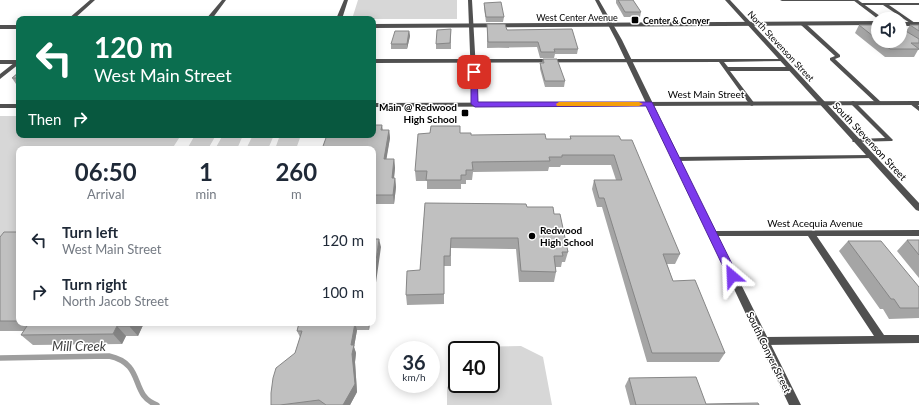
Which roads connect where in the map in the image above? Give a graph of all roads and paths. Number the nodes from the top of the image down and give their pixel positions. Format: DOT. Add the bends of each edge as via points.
graph roads {
  1 [pos="93,0"];
  2 [pos="224,0"];
  3 [pos="346,0"];
  4 [pos="470,0"];
  5 [pos="597,0"];
  6 [pos="726,0"];
  7 [pos="782,0"];
  8 [pos="878,0"];
  9 [pos="857,1"];
  10 [pos="884,4"];
  11 [pos="919,4"];
  12 [pos="872,12"];
  13 [pos="74,16"];
  14 [pos="211,16"];
  15 [pos="340,16"];
  16 [pos="609,24"];
  17 [pos="748,24"];
  18 [pos="803,24"];
  19 [pos="871,24"];
  20 [pos="916,24"];
  21 [pos="471,25"];
  22 [pos="376,26"];
  23 [pos="0,27"];
  24 [pos="16,27"];
  25 [pos="473,60"];
  26 [pos="628,60"];
  27 [pos="720,60"];
  28 [pos="782,60"];
  29 [pos="376,61"];
  30 [pos="0,62"];
  31 [pos="16,62"];
  32 [pos="16,64"];
  33 [pos="790,68"];
  34 [pos="726,69"];
  35 [pos="0,77"];
  36 [pos="853,103"];
  37 [pos="879,103"];
  38 [pos="912,103"];
  39 [pos="919,103"];
  40 [pos="475,104"];
  41 [pos="649,104"];
  42 [pos="752,104"];
  43 [pos="822,104"];
  44 [pos="376,105"];
  45 [pos="0,106"];
  46 [pos="16,106"];
  47 [pos="919,109"];
  48 [pos="855,141"];
  49 [pos="870,157"];
  50 [pos="676,159"];
  51 [pos="919,208"];
  52 [pos="919,233"];
  53 [pos="712,234"];
  54 [pos="811,234"];
  55 [pos="881,339"];
  56 [pos="919,339"];
  57 [pos="764,341"];
  58 [pos="795,405"];
  1 -- 13 [label="street"];
  2 -- 14 [label="street"];
  3 -- 15 [label="street"];
  4 -- 21 [label="street"];
  5 -- 16 [label="street, South Conyer Street"];
  6 -- 17 [label="street, North Stevenson Street"];
  7 -- 9 [label="lane"];
  8 -- 10 [label="lane"];
  9 -- 10 [label="lane"];
  9 -- 12 [label="street"];
  10 -- 11 [label="lane"];
  10 -- 20 [label="lane"];
  16 -- 17 [label="street, West Center Avenue"];
  16 -- 21 [label="street, West Center Avenue"];
  16 -- 26 [label="street, South Conyer Street"];
  17 -- 18 [label="street, West Center Avenue"];
  17 -- 28 [label="street, North Stevenson Street"];
  18 -- 19 [label="street, West Center Avenue"];
  18 -- 37 [label="lane" via="838,56 832,59"];
  21 -- 22 [label="street, West Center Avenue"];
  21 -- 25 [label="street"];
  23 -- 24 [label="street"];
  25 -- 26 [label="lane"];
  25 -- 29 [label="lane"];
  25 -- 40 [label="street"];
  26 -- 27 [label="lane"];
  26 -- 41 [label="street, South Conyer Street"];
  27 -- 28 [label="lane"];
  27 -- 34 [label="lane"];
  28 -- 33 [label="street, North Stevenson Street"];
  30 -- 31 [label="lane"];
  32 -- 35 [label="street"];
  33 -- 34 [label="lane"];
  33 -- 43 [label="street, North Stevenson Street"];
  34 -- 42 [label="lane"];
  36 -- 37 [label="street, West Main Street"];
  36 -- 43 [label="street, West Main Street"];
  36 -- 48 [label="lane" via="890,140"];
  37 -- 38 [label="street, West Main Street"];
  38 -- 39 [label="street, West Main Street"];
  38 -- 47 [label="lane"];
  40 -- 41 [label="street, West Main Street"];
  40 -- 44 [label="street, West Main Street"];
  41 -- 42 [label="street, West Main Street"];
  41 -- 50 [label="street, South Conyer Street"];
  42 -- 43 [label="street, West Main Street"];
  43 -- 48 [label="street, South Stevenson Street"];
  45 -- 46 [label="street"];
  48 -- 49 [label="street, South Stevenson Street"];
  49 -- 50 [label="lane"];
  49 -- 51 [label="street, South Stevenson Street"];
  50 -- 53 [label="street, South Conyer Street"];
  52 -- 54 [label="street, West Acequia Avenue"];
  53 -- 54 [label="street, West Acequia Avenue"];
  53 -- 57 [label="street, South Conyer Street"];
  54 -- 55 [label="lane"];
  55 -- 56 [label="lane"];
  55 -- 57 [label="lane"];
  57 -- 58 [label="street, South Conyer Street"];
}
